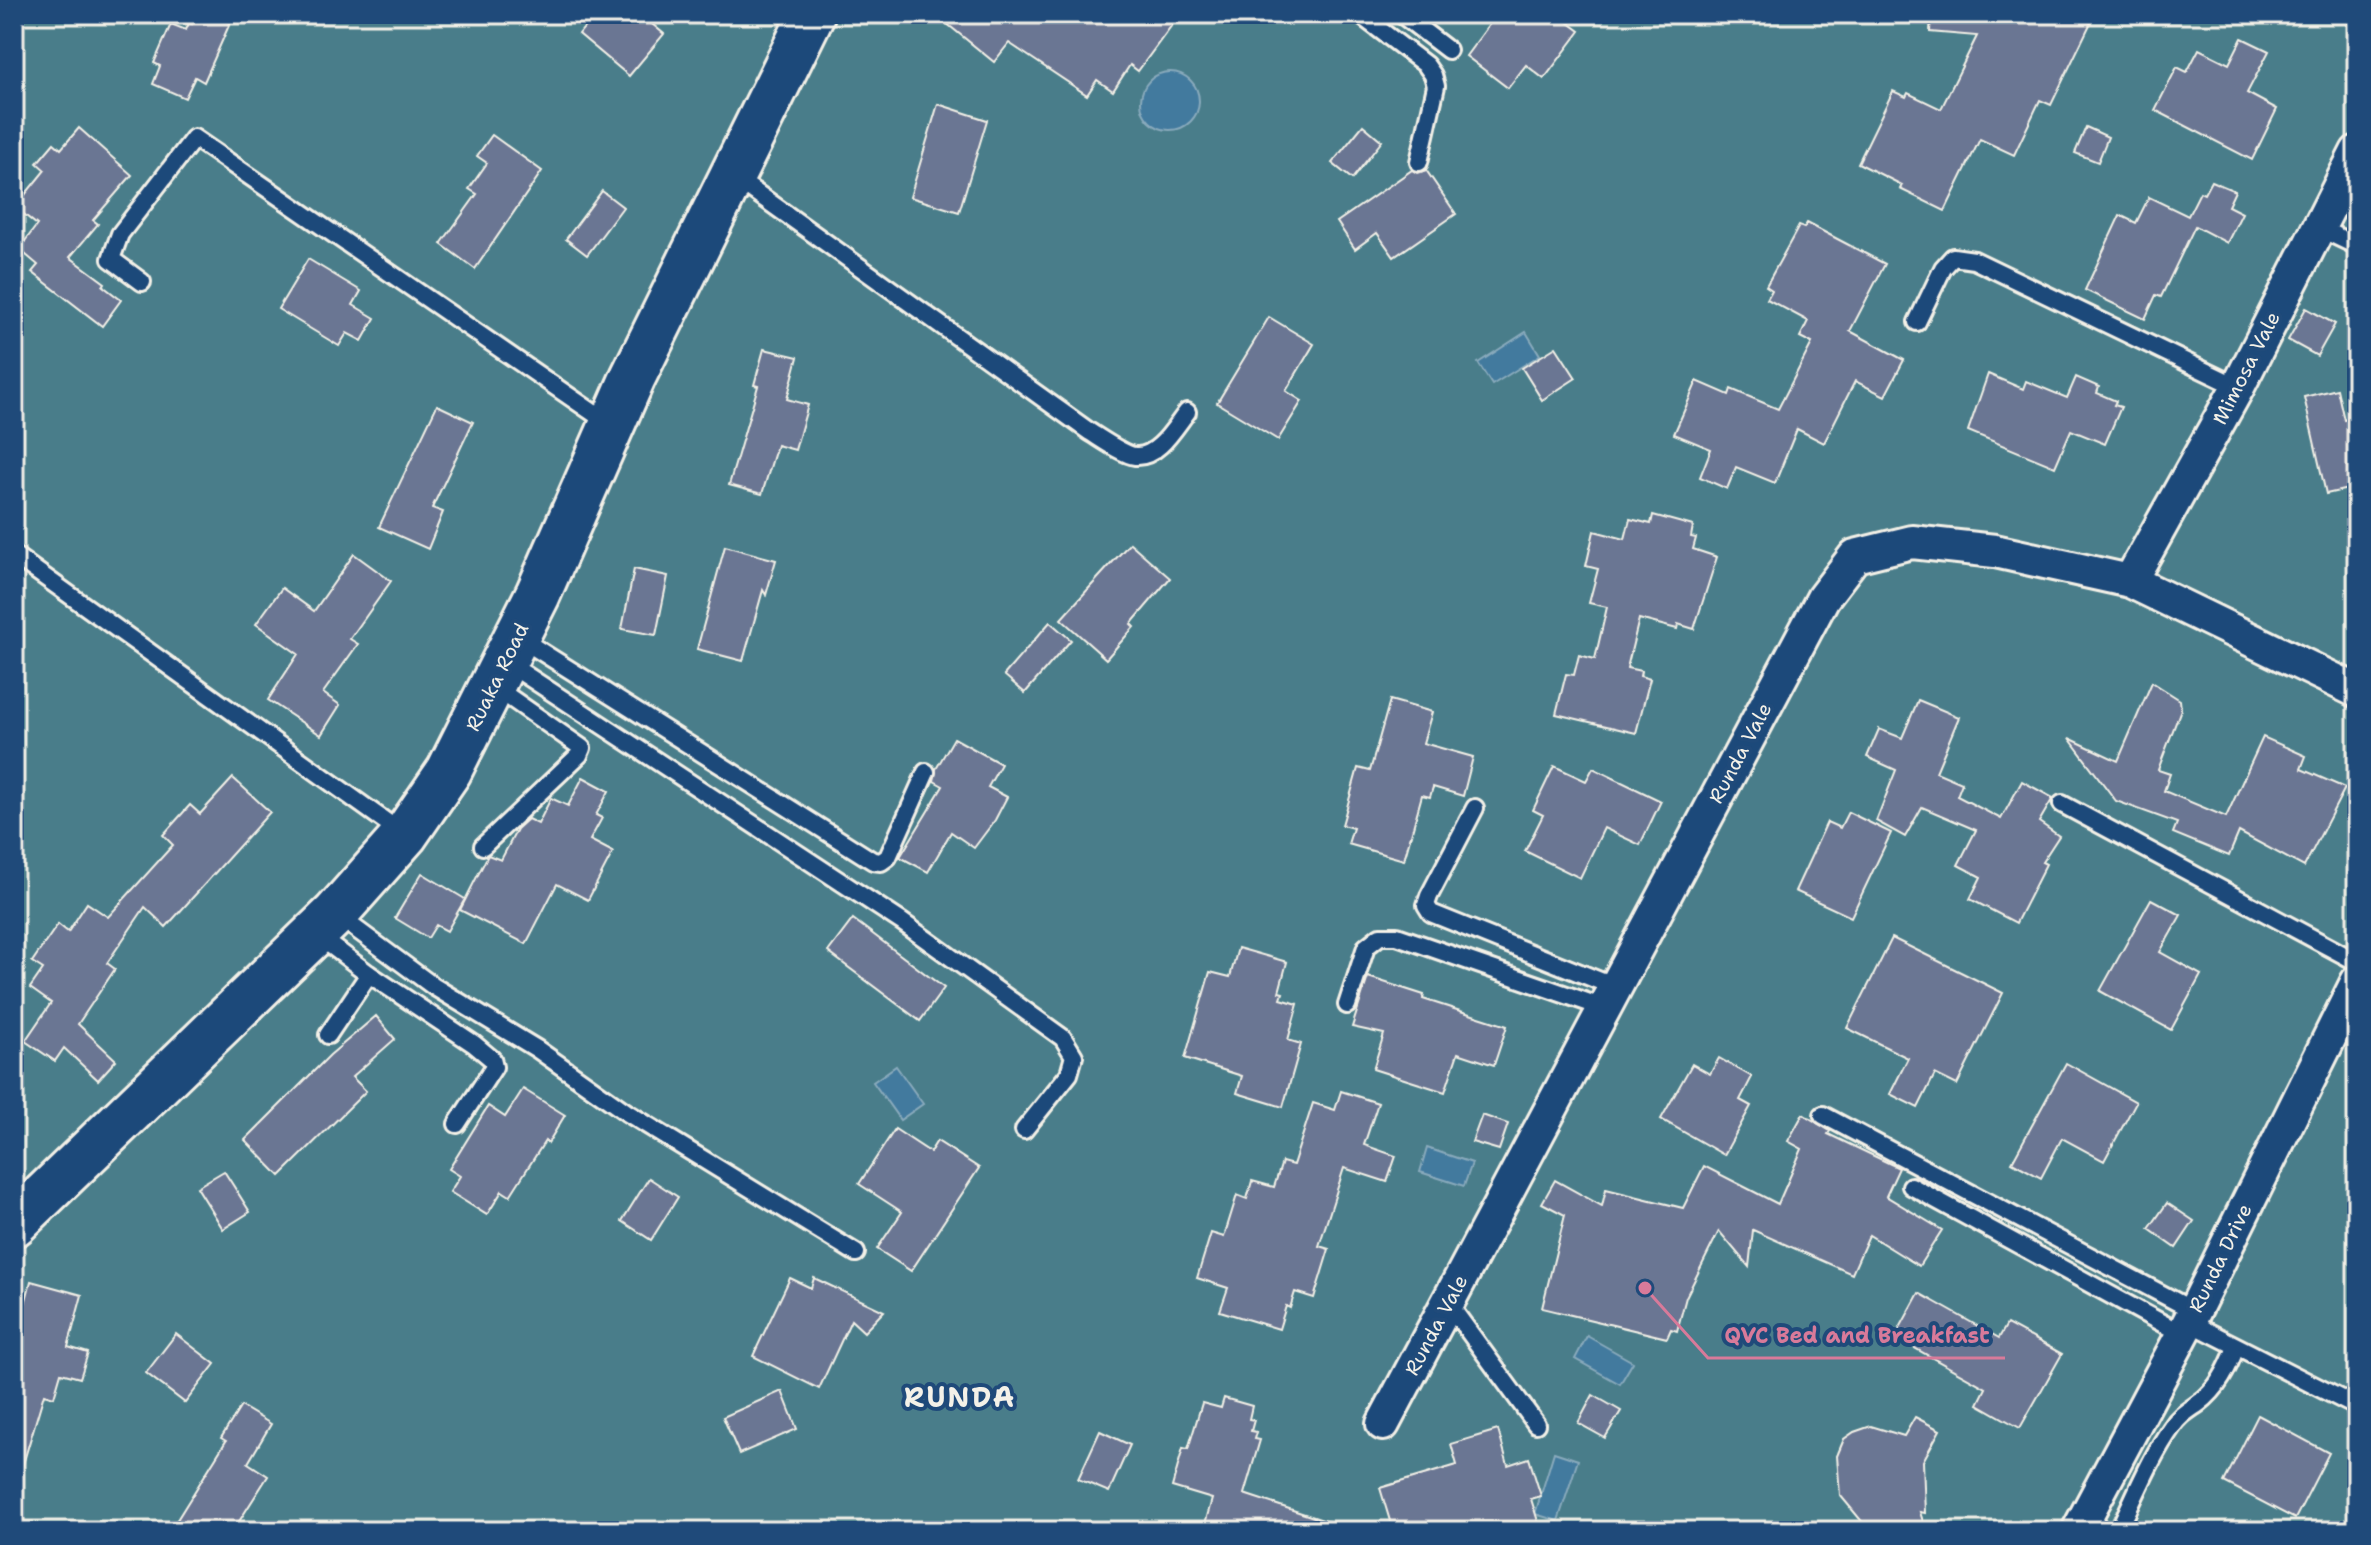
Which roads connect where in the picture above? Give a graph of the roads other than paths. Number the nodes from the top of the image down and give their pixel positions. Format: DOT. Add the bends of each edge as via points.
graph roads {
  1 [pos="812,14"];
  2 [pos="1359,14"];
  3 [pos="1401,14"];
  4 [pos="1448,50"];
  5 [pos="2357,152"];
  6 [pos="1419,162"];
  7 [pos="732,175"];
  8 [pos="2317,227"];
  9 [pos="2357,246"];
  10 [pos="142,282"];
  11 [pos="1917,322"];
  12 [pos="2238,387"];
  13 [pos="1187,412"];
  14 [pos="612,426"];
  15 [pos="14,555"];
  16 [pos="2130,581"];
  17 [pos="504,661"];
  18 [pos="2357,691"];
  19 [pos="926,772"];
  20 [pos="2062,804"];
  21 [pos="1475,808"];
  22 [pos="405,835"];
  23 [pos="483,846"];
  24 [pos="325,924"];
  25 [pos="2357,962"];
  26 [pos="369,974"];
  27 [pos="2357,982"];
  28 [pos="1610,998"];
  29 [pos="1347,1005"];
  30 [pos="328,1035"];
  31 [pos="1823,1115"];
  32 [pos="457,1124"];
  33 [pos="1024,1130"];
  34 [pos="1911,1186"];
  35 [pos="14,1224"];
  36 [pos="856,1253"];
  37 [pos="1448,1303"];
  38 [pos="2188,1322"];
  39 [pos="2236,1347"];
  40 [pos="2357,1407"];
  41 [pos="1383,1424"];
  42 [pos="1536,1424"];
  43 [pos="2078,1531"];
  44 [pos="2118,1531"];
  1 -- 7 [label="street, Ruaka Road"];
  2 -- 6 [label="lane" via="1433,75 1436,86"];
  3 -- 4 [label="lane"];
  5 -- 8 [label="street, Mimosa Vale"];
  7 -- 13 [label="lane" via="1090,432 1133,456 1158,446"];
  7 -- 14 [label="street, Ruaka Road"];
  8 -- 9 [label="lane"];
  8 -- 12 [label="street, Mimosa Vale"];
  10 -- 14 [label="lane" via="111,259 115,246 194,138"];
  11 -- 12 [label="lane" via="1953,257 1974,260"];
  12 -- 16 [label="street, Mimosa Vale"];
  14 -- 17 [label="street, Ruaka Road"];
  15 -- 22 [label="lane"];
  16 -- 18 [label="street, Runda Vale"];
  16 -- 28 [label="street, Runda Vale" via="1995,551 1912,542 1855,556 1823,598"];
  17 -- 19 [label="lane" via="873,861 888,857"];
  17 -- 22 [label="street, Ruaka Road" via="449,771"];
  17 -- 23 [label="lane" via="582,748"];
  17 -- 33 [label="lane" via="843,883 1063,1038 1074,1056 1069,1074"];
  20 -- 25 [label="lane"];
  21 -- 28 [label="lane" via="1429,896 1426,905 1431,913"];
  22 -- 24 [label="street, Ruaka Road"];
  24 -- 26 [label="lane"];
  24 -- 35 [label="street, Ruaka Road"];
  24 -- 36 [label="lane" via="537,1049 626,1112"];
  26 -- 30 [label="lane"];
  26 -- 32 [label="lane" via="492,1059 494,1067"];
  27 -- 38 [label="street, Runda Drive"];
  28 -- 29 [label="lane" via="1397,936 1380,936 1366,947"];
  28 -- 37 [label="street, Runda Vale"];
  31 -- 38 [label="lane"];
  34 -- 38 [label="lane"];
  37 -- 41 [label="street, Runda Vale"];
  37 -- 42 [label="lane"];
  38 -- 39 [label="lane"];
  38 -- 43 [label="street, Runda Drive"];
  39 -- 40 [label="lane"];
  39 -- 44 [label="lane" via="2213,1391 2183,1412 2170,1429"];
}
